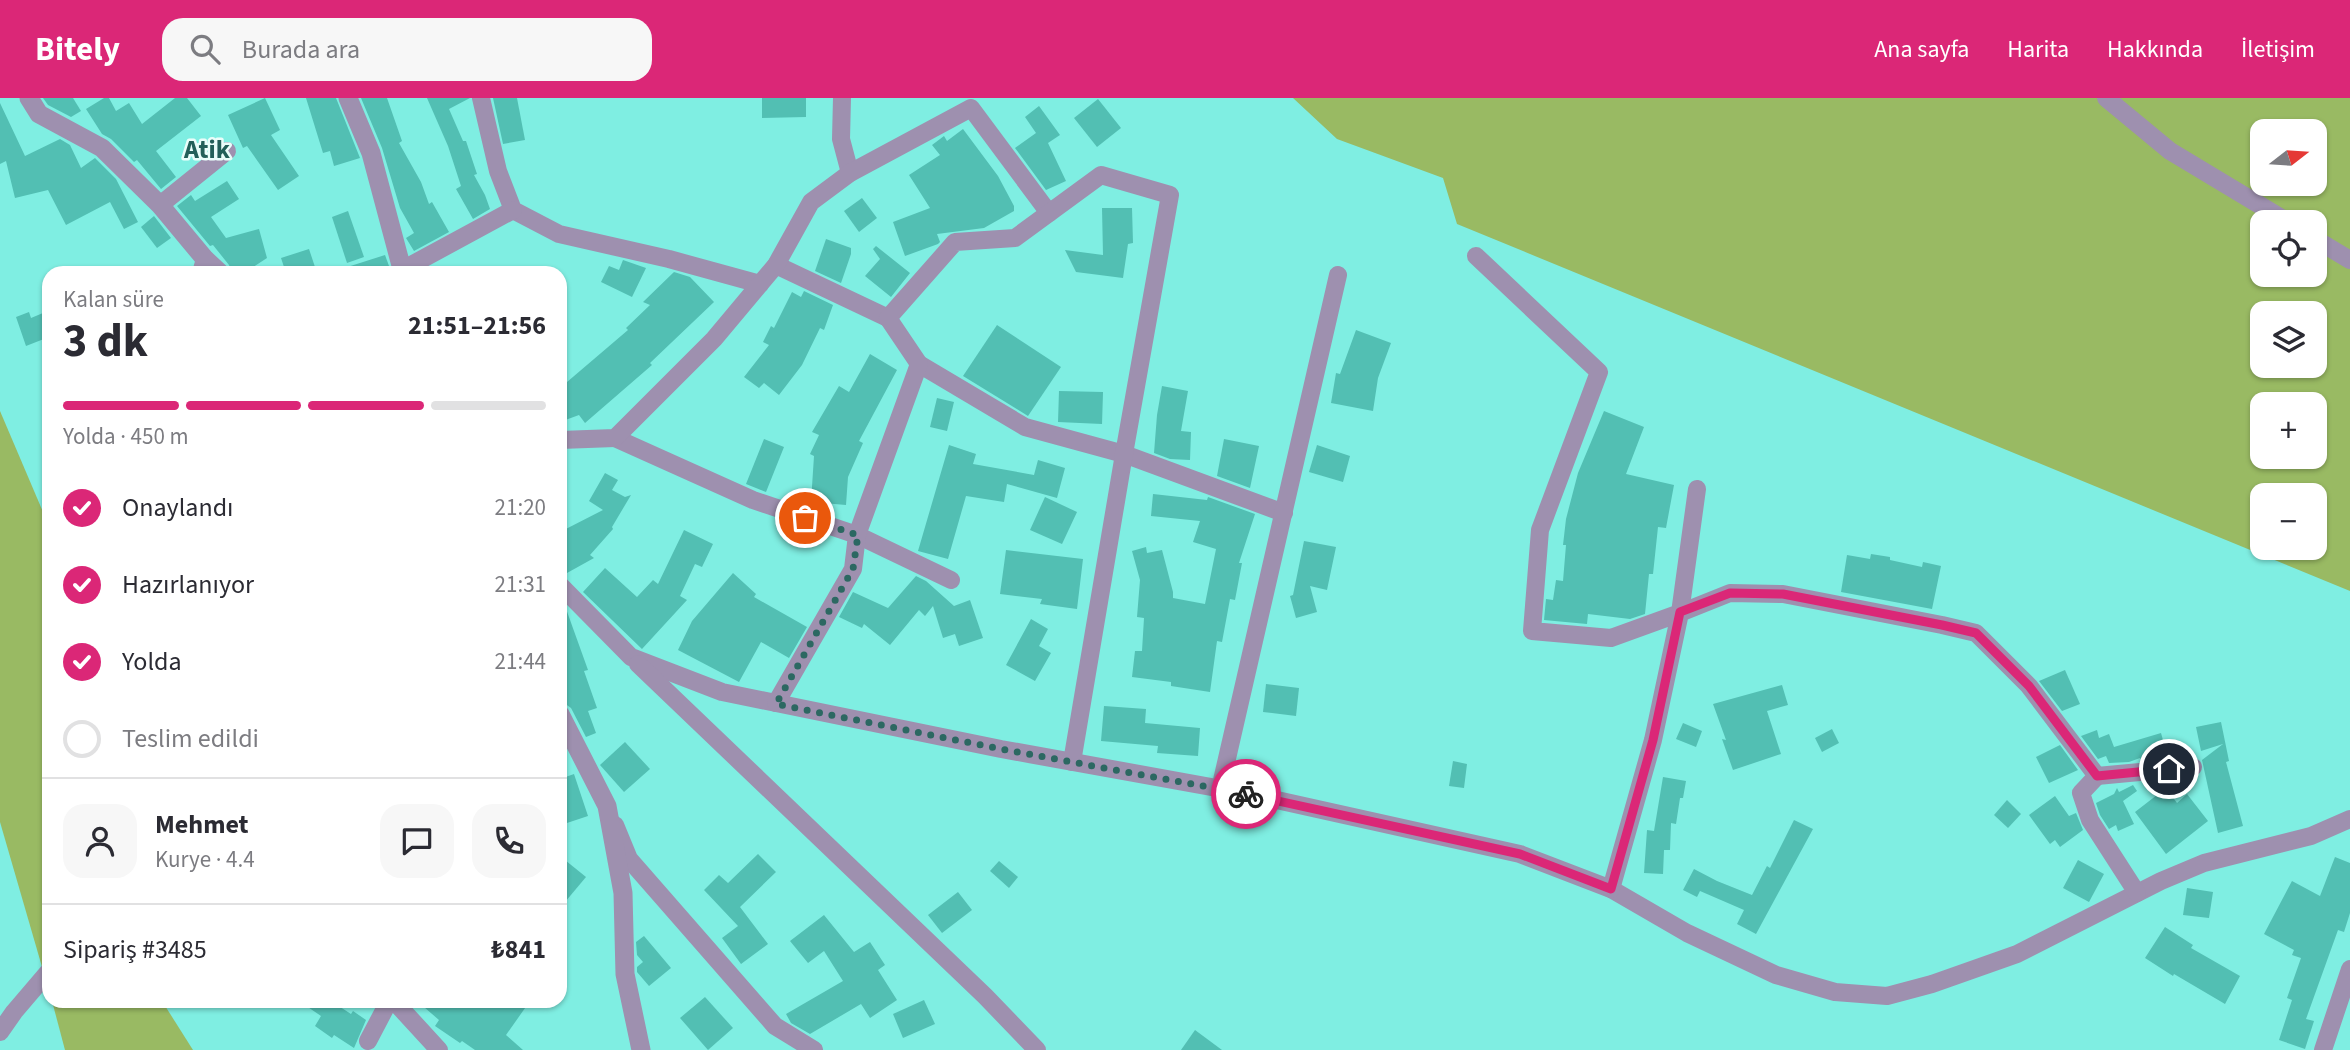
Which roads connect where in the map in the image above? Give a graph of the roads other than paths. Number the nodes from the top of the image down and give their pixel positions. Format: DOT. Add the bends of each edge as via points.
graph roads {
  1 [pos="29,98"];
  2 [pos="348,98"];
  3 [pos="481,98"];
  4 [pos="842,98"];
  5 [pos="2106,98"];
  6 [pos="226,151"];
  7 [pos="850,173"];
  8 [pos="160,205"];
  9 [pos="513,210"];
  10 [pos="2268,210"];
  11 [pos="1049,212"];
  12 [pos="2327,246"];
  13 [pos="1476,256"];
  14 [pos="2350,260"];
  15 [pos="776,265"];
  16 [pos="203,266"];
  17 [pos="401,266"];
  18 [pos="411,266"];
  19 [pos="1338,275"];
  20 [pos="760,284"];
  21 [pos="888,318"];
  22 [pos="919,364"];
  23 [pos="615,438"];
  24 [pos="567,440"];
  25 [pos="1124,454"];
  26 [pos="1697,489"];
  27 [pos="1284,513"];
  28 [pos="858,535"];
  29 [pos="951,580"];
  30 [pos="567,592"];
  31 [pos="1680,612"];
  32 [pos="631,657"];
  33 [pos="776,704"];
  34 [pos="567,728"];
  35 [pos="1072,762"];
  36 [pos="2193,767"];
  37 [pos="2097,776"];
  38 [pos="1220,789"];
  39 [pos="607,806"];
  40 [pos="2350,819"];
  41 [pos="1611,889"];
  42 [pos="2137,893"];
  43 [pos="2350,969"];
  44 [pos="42,980"];
  45 [pos="384,1008"];
  46 [pos="400,1008"];
  47 [pos="0,1032"];
  48 [pos="368,1041"];
  49 [pos="439,1050"];
  50 [pos="641,1050"];
  51 [pos="814,1050"];
  52 [pos="1037,1050"];
  53 [pos="2323,1050"];
  1 -- 8 [label="street" via="39,114 102,148"];
  2 -- 17 [label="street" via="371,153"];
  3 -- 9 [label="street" via="498,172"];
  4 -- 7 [label="street" via="841,139"];
  5 -- 10 [label="street" via="2170,151"];
  6 -- 8 [label="street"];
  7 -- 11 [label="street" via="971,108"];
  7 -- 15 [label="street" via="811,202"];
  8 -- 16 [label="street"];
  9 -- 18 [label="street"];
  9 -- 20 [label="street" via="559,234"];
  11 -- 21 [label="street" via="1015,238 955,242"];
  11 -- 25 [label="street" via="1101,175 1170,195"];
  12 -- 14 [label="street"];
  13 -- 31 [label="street" via="1600,372 1540,530 1532,631 1611,638"];
  15 -- 20 [label="street"];
  15 -- 21 [label="street"];
  19 -- 27 [label="street"];
  20 -- 23 [label="street" via="714,339"];
  21 -- 22 [label="street"];
  22 -- 25 [label="street" via="1025,427"];
  22 -- 28 [label="street"];
  23 -- 24 [label="street"];
  23 -- 28 [label="street" via="753,500"];
  25 -- 27 [label="street"];
  25 -- 35 [label="street"];
  26 -- 31 [label="street"];
  27 -- 38 [label="street"];
  28 -- 29 [label="street"];
  28 -- 33 [label="street" via="853,569"];
  30 -- 32 [label="street"];
  31 -- 37 [label="street" via="1730,593 1783,594 1976,633 2029,686"];
  31 -- 41 [label="street" via="1653,740"];
  32 -- 33 [label="street" via="722,692"];
  32 -- 52 [label="street"];
  33 -- 35 [label="street"];
  34 -- 39 [label="street"];
  35 -- 38 [label="street"];
  36 -- 37 [label="street"];
  37 -- 42 [label="street" via="2081,793 2090,820"];
  38 -- 41 [label="street" via="1520,854"];
  39 -- 50 [label="street" via="623,893 625,974"];
  39 -- 51 [label="street" via="629,859 775,1026"];
  40 -- 42 [label="street" via="2311,836 2204,863"];
  41 -- 42 [label="street" via="1776,975 1835,992 1887,996 2017,954"];
  43 -- 53 [label="street"];
  44 -- 47 [label="street"];
  45 -- 48 [label="street"];
  46 -- 49 [label="street"];
}
